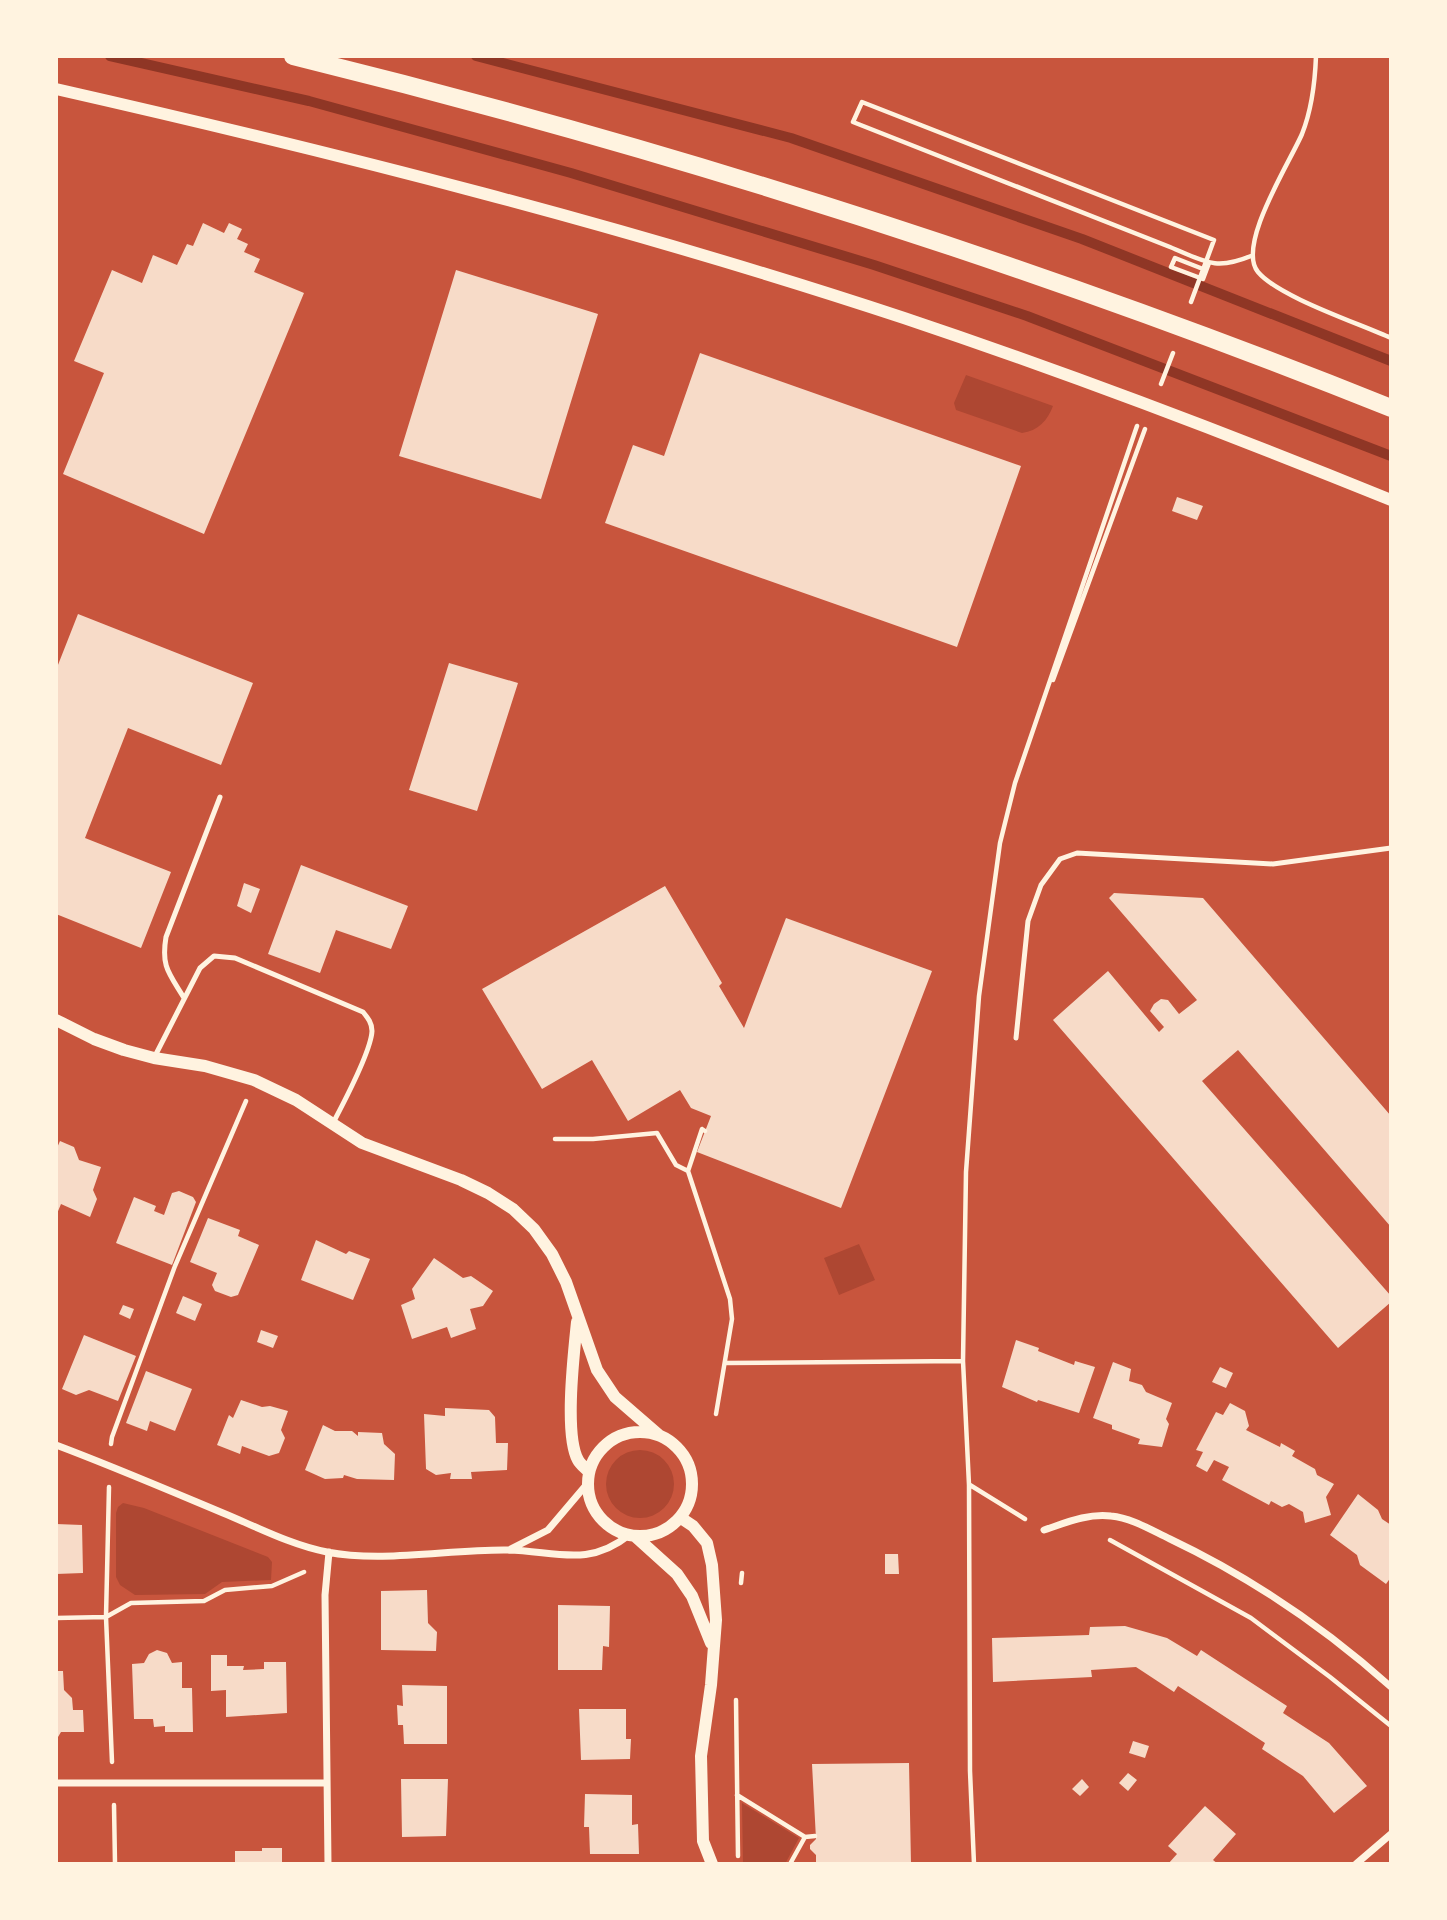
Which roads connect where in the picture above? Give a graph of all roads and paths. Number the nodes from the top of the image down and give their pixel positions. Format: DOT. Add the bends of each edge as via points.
graph roads {
  1 [pos="293,56"];
  2 [pos="1316,56"];
  3 [pos="56,89"];
  4 [pos="1251,256"];
  5 [pos="1209,263"];
  6 [pos="1203,269"];
  7 [pos="1189,307"];
  8 [pos="1391,338"];
  9 [pos="1175,346"];
  10 [pos="1161,384"];
  11 [pos="1144,404"];
  12 [pos="1391,408"];
  13 [pos="1147,423"];
  14 [pos="1391,500"];
  15 [pos="1015,783"];
  16 [pos="220,797"];
  17 [pos="1391,848"];
  18 [pos="184,998"];
  19 [pos="56,1020"];
  20 [pos="1016,1038"];
  21 [pos="154,1058"];
  22 [pos="254,1080"];
  23 [pos="333,1123"];
  24 [pos="705,1131"];
  25 [pos="555,1139"];
  26 [pos="688,1171"];
  27 [pos="577,1318"];
  28 [pos="963,1361"];
  29 [pos="725,1363"];
  30 [pos="716,1414"];
  31 [pos="660,1436"];
  32 [pos="56,1445"];
  33 [pos="110,1465"];
  34 [pos="588,1478"];
  35 [pos="969,1485"];
  36 [pos="681,1518"];
  37 [pos="1075,1520"];
  38 [pos="1044,1530"];
  39 [pos="633,1536"];
  40 [pos="509,1550"];
  41 [pos="329,1552"];
  42 [pos="742,1573"];
  43 [pos="740,1585"];
  44 [pos="106,1617"];
  45 [pos="56,1618"];
  46 [pos="713,1647"];
  47 [pos="1391,1687"];
  48 [pos="736,1694"];
  49 [pos="1391,1726"];
  50 [pos="56,1783"];
  51 [pos="326,1783"];
  52 [pos="113,1784"];
  53 [pos="737,1795"];
  54 [pos="1391,1834"];
  55 [pos="816,1836"];
  56 [pos="805,1837"];
  57 [pos="115,1864"];
  58 [pos="328,1864"];
  59 [pos="712,1864"];
  60 [pos="738,1864"];
  61 [pos="790,1864"];
  62 [pos="974,1864"];
  63 [pos="1356,1864"];
  1 -- 12 [label="main road" via="589,134 877,222 1083,291"];
  2 -- 4 [label="path" via="1315,91 1302,133 1258,226"];
  3 -- 11 [label="street" via="408,173 687,251 903,318"];
  4 -- 5 [label="path" via="1232,264"];
  4 -- 8 [label="path" via="1255,270 1289,294"];
  5 -- 6 [label="path" via="1203,279 1171,267 1175,258"];
  5 -- 6 [label="path" via="1170,247 853,122 862,102 1213,240"];
  6 -- 7 [label="path"];
  9 -- 10 [label="path"];
  11 -- 14 [label="street"];
  11 -- 15 [label="path"];
  13 -- 15 [label="path"];
  15 -- 28 [label="path" via="1000,843 979,996 966,1172"];
  16 -- 18 [label="lane" via="166,937 163,957"];
  17 -- 20 [label="lane" via="1273,864 1077,853 1060,859 1041,885 1028,921"];
  18 -- 21 [label="lane"];
  18 -- 23 [label="lane" via="200,968 214,956 235,958 363,1012 371,1022 372,1034"];
  19 -- 21 [label="street" via="94,1039"];
  21 -- 22 [label="street"];
  22 -- 23 [label="street"];
  22 -- 33 [label="path" via="166,1290 111,1437"];
  23 -- 27 [label="street" via="362,1143 461,1180 513,1209 552,1254"];
  24 -- 26 [label="path" via="702,1129"];
  25 -- 26 [label="path" via="657,1133 676,1165"];
  26 -- 29 [label="path" via="730,1299 732,1319"];
  27 -- 31 [label="street" via="597,1370 615,1397"];
  27 -- 34 [label="street" via="572,1442"];
  28 -- 29 [label="path"];
  28 -- 35 [label="path"];
  29 -- 30 [label="path"];
  31 -- 34 [label="street" via="635,1432 611,1441 601,1449"];
  31 -- 36 [label="street" via="673,1443 690,1467 691,1495"];
  32 -- 33 [label="street"];
  33 -- 41 [label="street" via="278,1536"];
  33 -- 44 [label="path"];
  34 -- 39 [label="street" via="589,1499 604,1522"];
  34 -- 40 [label="street" via="548,1531"];
  35 -- 38 [label="path"];
  35 -- 62 [label="path"];
  36 -- 39 [label="street" via="653,1535"];
  36 -- 46 [label="street" via="707,1543 716,1620"];
  37 -- 38 [label="street"];
  37 -- 47 [label="street" via="1092,1515 1130,1520 1191,1549 1307,1620"];
  37 -- 49 [label="path" via="1251,1618"];
  39 -- 40 [label="street" via="597,1554"];
  39 -- 46 [label="street" via="677,1574 692,1596"];
  40 -- 41 [label="street"];
  41 -- 44 [label="path" via="300,1575 272,1586 225,1590 204,1601 131,1603"];
  41 -- 51 [label="street"];
  42 -- 43 [label="path"];
  44 -- 45 [label="path"];
  44 -- 52 [label="path"];
  46 -- 59 [label="street" via="701,1756 703,1841"];
  48 -- 53 [label="path"];
  50 -- 52 [label="street"];
  51 -- 52 [label="street"];
  51 -- 58 [label="street"];
  52 -- 57 [label="path"];
  53 -- 56 [label="path"];
  53 -- 60 [label="path"];
  54 -- 63 [label="street"];
  55 -- 56 [label="path"];
  56 -- 61 [label="path"];
}
